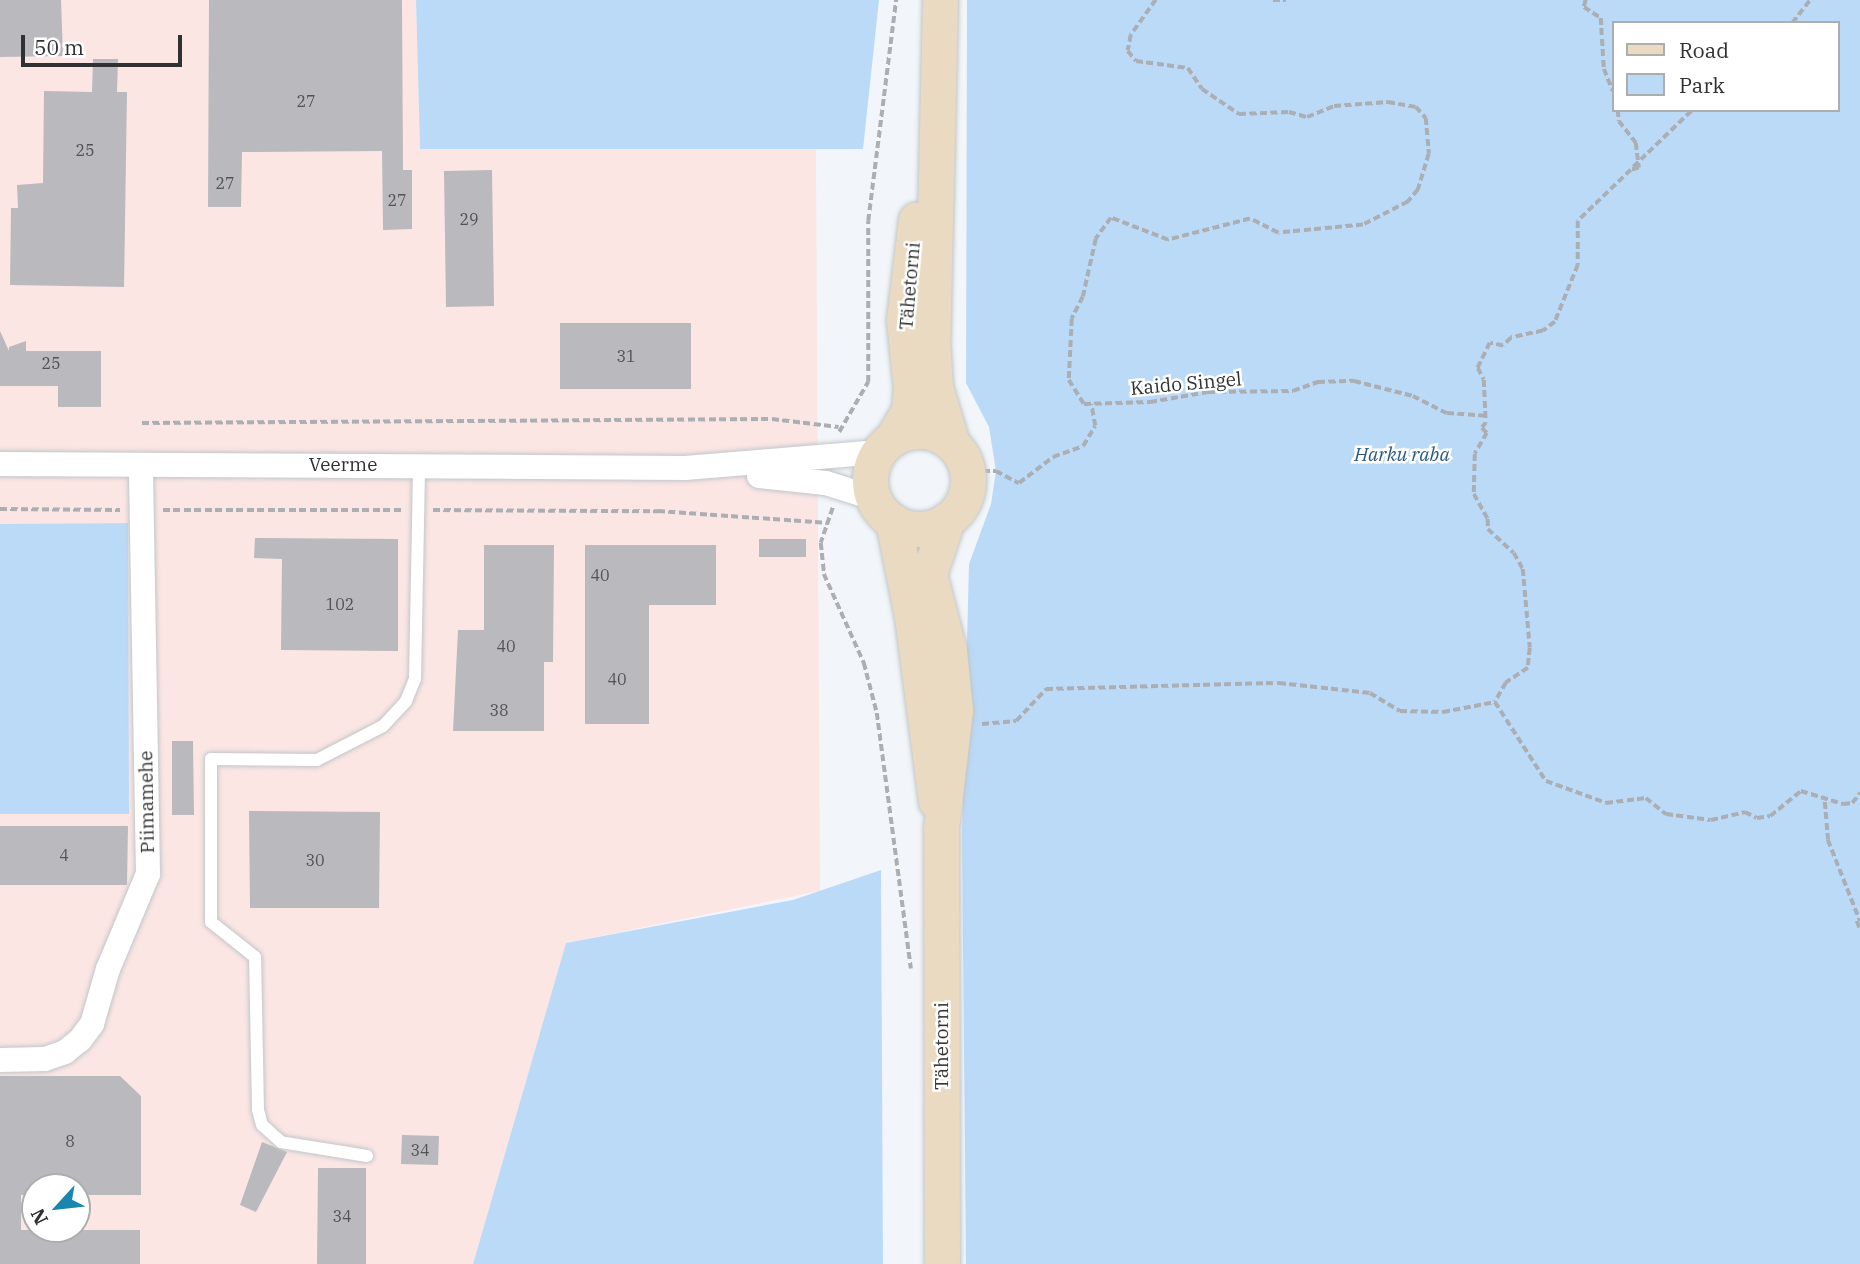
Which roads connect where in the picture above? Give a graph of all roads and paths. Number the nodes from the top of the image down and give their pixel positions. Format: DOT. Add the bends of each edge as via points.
graph roads {
  1 [pos="896,0"];
  2 [pos="940,0"];
  3 [pos="1156,0"];
  4 [pos="1273,0"];
  5 [pos="1286,0"];
  6 [pos="1586,0"];
  7 [pos="1810,0"];
  8 [pos="1794,21"];
  9 [pos="1612,89"];
  10 [pos="1619,112"];
  11 [pos="1690,112"];
  12 [pos="934,131"];
  13 [pos="1640,160"];
  14 [pos="1091,404"];
  15 [pos="1486,416"];
  16 [pos="142,423"];
  17 [pos="839,427"];
  18 [pos="952,444"];
  19 [pos="886,446"];
  20 [pos="839,458"];
  21 [pos="0,464"];
  22 [pos="141,465"];
  23 [pos="419,466"];
  24 [pos="685,468"];
  25 [pos="984,471"];
  26 [pos="840,486"];
  27 [pos="883,510"];
  28 [pos="947,520"];
  29 [pos="1495,702"];
  30 [pos="978,725"];
  31 [pos="1860,793"];
  32 [pos="1825,802"];
  33 [pos="941,829"];
  34 [pos="1858,920"];
  35 [pos="1860,929"];
  36 [pos="912,976"];
  37 [pos="0,1060"];
  38 [pos="366,1156"];
  39 [pos="942,1264"];
  1 -- 17 [label="path" via="868,221 868,382"];
  2 -- 12 [label="street, Tähetorni"];
  3 -- 14 [label="path" via="1131,35 1128,51 1136,61 1188,68 1202,89 1239,114 1289,112 1307,117 1334,106 1388,102 1416,107 1426,118 1429,154 1418,190 1408,202 1363,225 1278,233 1250,219 1168,240 1111,218 1096,239 1083,297 1072,319 1069,380 1084,404"];
  4 -- 5 [label="path"];
  6 -- 9 [label="path" via="1584,8 1601,18 1604,69"];
  7 -- 8 [label="path"];
  10 -- 13 [label="path"];
  11 -- 13 [label="path"];
  12 -- 18 [label="street, Tähetorni" via="932,341 935,387"];
  12 -- 19 [label="street, Tähetorni" via="906,286 909,411"];
  13 -- 15 [label="path" via="1639,168 1631,170 1578,221 1578,265 1555,322 1543,331 1511,338 1503,346 1490,343 1485,350 1478,368 1484,380"];
  14 -- 15 [label="path, Kaido Singel" via="1150,402 1208,392 1293,391 1318,382 1354,382 1413,396 1447,413"];
  14 -- 25 [label="path" via="1095,426 1083,446 1053,457 1019,483 996,471"];
  15 -- 29 [label="path" via="1482,428 1487,433 1475,454 1474,494 1488,519 1488,529 1514,553 1523,569 1530,648 1528,668 1506,683"];
  16 -- 17 [label="path" via="772,419"];
  17 -- 20 [label="path"];
  18 -- 19 [label="street" via="923,431"];
  18 -- 28 [label="street" via="965,462 968,483 962,504"];
  19 -- 20 [label="street, Veerme"];
  19 -- 27 [label="street" via="871,470"];
  20 -- 24 [label="street, Veerme"];
  21 -- 22 [label="street, Veerme"];
  22 -- 23 [label="street, Veerme"];
  22 -- 37 [label="street, Piimamehe" via="148,874 108,969 92,1024 80,1040 45,1059"];
  23 -- 24 [label="street, Veerme"];
  23 -- 38 [label="lane" via="415,679 406,701 383,726 317,760 211,759 211,922 255,957 257,1110 262,1125 281,1142"];
  24 -- 26 [label="street, Veerme"];
  26 -- 27 [label="street, Veerme"];
  26 -- 36 [label="path" via="821,543 824,574 864,663 877,713"];
  27 -- 28 [label="street" via="920,529"];
  27 -- 33 [label="street, Tähetorni" via="912,616"];
  28 -- 33 [label="street, Tähetorni" via="929,574 949,651 956,710"];
  29 -- 30 [label="path" via="1443,712 1400,711 1370,694 1279,683 1046,689 1016,721"];
  29 -- 32 [label="path" via="1546,781 1587,798 1623,803 1646,798 1666,814 1711,820 1745,812 1757,818 1770,816 1801,791"];
  31 -- 32 [label="path" via="1852,803"];
  32 -- 34 [label="path" via="1828,840"];
  33 -- 39 [label="street, Tähetorni"];
  34 -- 35 [label="path"];
}
